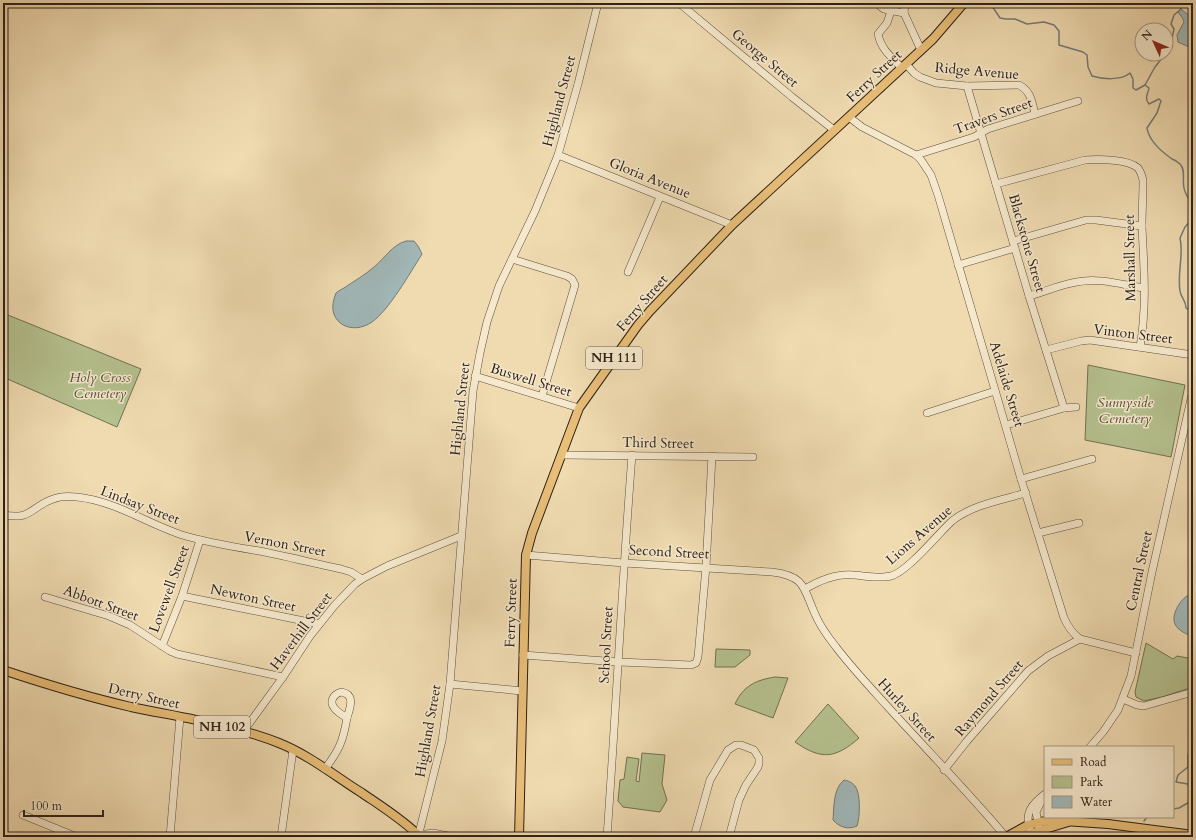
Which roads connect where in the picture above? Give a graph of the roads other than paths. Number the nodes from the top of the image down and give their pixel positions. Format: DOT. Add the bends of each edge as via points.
graph roads {
  1 [pos="598,3"];
  2 [pos="876,3"];
  3 [pos="905,3"];
  4 [pos="964,3"];
  5 [pos="684,4"];
  6 [pos="891,11"];
  7 [pos="904,13"];
  8 [pos="921,50"];
  9 [pos="904,66"];
  10 [pos="967,86"];
  11 [pos="1078,101"];
  12 [pos="1035,114"];
  13 [pos="849,117"];
  14 [pos="834,130"];
  15 [pos="981,134"];
  16 [pos="558,155"];
  17 [pos="916,155"];
  18 [pos="996,184"];
  19 [pos="660,197"];
  20 [pos="732,225"];
  21 [pos="1142,226"];
  22 [pos="1014,244"];
  23 [pos="512,259"];
  24 [pos="958,265"];
  25 [pos="628,272"];
  26 [pos="1144,288"];
  27 [pos="1029,296"];
  28 [pos="1140,347"];
  29 [pos="1046,350"];
  30 [pos="1193,355"];
  31 [pos="475,376"];
  32 [pos="1193,390"];
  33 [pos="995,391"];
  34 [pos="542,396"];
  35 [pos="1076,407"];
  36 [pos="579,408"];
  37 [pos="1064,408"];
  38 [pos="927,413"];
  39 [pos="1006,425"];
  40 [pos="562,454"];
  41 [pos="632,455"];
  42 [pos="712,456"];
  43 [pos="753,457"];
  44 [pos="1092,459"];
  45 [pos="1021,479"];
  46 [pos="1026,493"];
  47 [pos="3,515"];
  48 [pos="1079,523"];
  49 [pos="1038,533"];
  50 [pos="461,536"];
  51 [pos="200,540"];
  52 [pos="526,554"];
  53 [pos="624,563"];
  54 [pos="706,567"];
  55 [pos="362,578"];
  56 [pos="805,589"];
  57 [pos="182,596"];
  58 [pos="45,597"];
  59 [pos="319,624"];
  60 [pos="1080,639"];
  61 [pos="162,646"];
  62 [pos="1136,653"];
  63 [pos="523,655"];
  64 [pos="619,662"];
  65 [pos="3,670"];
  66 [pos="283,676"];
  67 [pos="450,684"];
  68 [pos="522,691"];
  69 [pos="1193,692"];
  70 [pos="1123,699"];
  71 [pos="180,718"];
  72 [pos="347,718"];
  73 [pos="242,732"];
  74 [pos="1091,746"];
  75 [pos="293,750"];
  76 [pos="325,769"];
  77 [pos="944,770"];
  78 [pos="1044,795"];
  79 [pos="1044,796"];
  80 [pos="23,815"];
  81 [pos="1039,826"];
  82 [pos="1030,829"];
  83 [pos="1193,835"];
  84 [pos="419,836"];
  85 [pos="75,837"];
  86 [pos="170,837"];
  87 [pos="281,837"];
  88 [pos="453,837"];
  89 [pos="519,837"];
  90 [pos="607,837"];
  91 [pos="694,837"];
  92 [pos="729,837"];
  93 [pos="1006,837"];
  94 [pos="1019,837"];
  1 -- 16 [label="street, Highland Street"];
  2 -- 6 [label="street"];
  3 -- 7 [label="street"];
  4 -- 8 [label="main road, Ferry Street / NH 111"];
  5 -- 14 [label="street, George Street"];
  6 -- 7 [label="street"];
  6 -- 9 [label="street, Ridge Avenue" via="887,23 878,34 879,41 882,48"];
  7 -- 8 [label="street"];
  8 -- 9 [label="main road, Ferry Street / NH 111"];
  9 -- 10 [label="street, Ridge Avenue" via="924,80"];
  9 -- 13 [label="main road, Ferry Street / NH 111"];
  10 -- 12 [label="street, Ridge Avenue" via="1019,85 1028,92"];
  10 -- 15 [label="street, Blackstone Street"];
  11 -- 12 [label="street, Travers Street"];
  12 -- 15 [label="street, Travers Street" via="988,129"];
  13 -- 14 [label="main road, Ferry Street / NH 111"];
  13 -- 17 [label="street, Adelaide Street" via="862,127"];
  14 -- 20 [label="main road, Ferry Street / NH 111"];
  15 -- 17 [label="street, Travers Street"];
  15 -- 18 [label="street, Blackstone Street"];
  16 -- 19 [label="street, Gloria Avenue"];
  16 -- 23 [label="street, Highland Street"];
  17 -- 24 [label="street, Adelaide Street" via="925,165 935,188"];
  18 -- 21 [label="street, Marshall Street" via="1085,160 1109,160 1127,164 1142,174"];
  18 -- 22 [label="street, Blackstone Street"];
  19 -- 20 [label="street, Gloria Avenue"];
  19 -- 25 [label="street"];
  20 -- 36 [label="main road, Ferry Street / NH 111" via="644,317"];
  21 -- 22 [label="street" via="1086,220"];
  21 -- 26 [label="street, Marshall Street"];
  22 -- 24 [label="street"];
  22 -- 27 [label="street, Blackstone Street"];
  23 -- 31 [label="street, Highland Street" via="493,304"];
  23 -- 34 [label="street" via="567,276 575,285"];
  24 -- 33 [label="street, Adelaide Street"];
  26 -- 27 [label="street" via="1085,281"];
  26 -- 28 [label="street, Marshall Street"];
  27 -- 29 [label="street, Blackstone Street"];
  28 -- 29 [label="street, Vinton Street" via="1090,340"];
  28 -- 30 [label="street, Vinton Street"];
  29 -- 37 [label="street, Blackstone Street"];
  31 -- 34 [label="street, Buswell Street"];
  31 -- 50 [label="street, Highland Street"];
  32 -- 62 [label="street, Central Street"];
  33 -- 38 [label="street"];
  33 -- 39 [label="street, Adelaide Street"];
  34 -- 36 [label="street, Buswell Street"];
  35 -- 37 [label="street"];
  36 -- 40 [label="main road, Ferry Street / NH 111"];
  37 -- 39 [label="street"];
  39 -- 45 [label="street, Adelaide Street"];
  40 -- 41 [label="street, Third Street"];
  40 -- 52 [label="main road, Ferry Street / NH 111"];
  41 -- 42 [label="street, Third Street"];
  41 -- 53 [label="street, School Street"];
  42 -- 43 [label="street, Third Street"];
  42 -- 54 [label="street"];
  44 -- 45 [label="street"];
  45 -- 46 [label="street, Adelaide Street"];
  46 -- 49 [label="street, Adelaide Street"];
  46 -- 56 [label="street, Lions Avenue" via="958,516 896,574 878,577 841,574 823,579"];
  47 -- 51 [label="street, Lindsay Street" via="20,516 32,512 52,499 77,497 125,510 176,533"];
  48 -- 49 [label="street"];
  49 -- 60 [label="street, Adelaide Street" via="1064,618"];
  50 -- 55 [label="street, Haverhill Street"];
  50 -- 67 [label="street, Highland Street"];
  51 -- 55 [label="street, Vernon Street" via="341,569"];
  51 -- 57 [label="street, Lovewell Street"];
  52 -- 53 [label="street, Second Street"];
  52 -- 63 [label="main road, Ferry Street / NH 111"];
  53 -- 54 [label="street, Second Street"];
  53 -- 64 [label="street, School Street"];
  54 -- 56 [label="street, Second Street" via="784,573 794,577"];
  54 -- 64 [label="street" via="696,662 691,665"];
  55 -- 59 [label="street, Haverhill Street" via="348,590"];
  56 -- 77 [label="street, Hurley Street" via="824,631 844,658"];
  57 -- 59 [label="street, Newton Street"];
  57 -- 61 [label="street, Lovewell Street"];
  58 -- 61 [label="street, Abbott Street" via="109,616 130,625"];
  59 -- 66 [label="street, Haverhill Street"];
  60 -- 62 [label="street"];
  60 -- 77 [label="street, Raymond Street" via="1048,656 1028,671"];
  61 -- 66 [label="street, Abbott Street" via="177,654"];
  62 -- 70 [label="street, Central Street"];
  63 -- 64 [label="street"];
  63 -- 68 [label="main road, Ferry Street / NH 111"];
  64 -- 90 [label="street, School Street"];
  65 -- 71 [label="main road, Derry Street / NH 102" via="82,695"];
  66 -- 73 [label="street, Haverhill Street"];
  67 -- 68 [label="street"];
  67 -- 84 [label="street, Highland Street" via="442,741"];
  68 -- 89 [label="main road, Ferry Street / NH 111"];
  69 -- 70 [label="street" via="1144,706"];
  70 -- 74 [label="street, Central Street" via="1112,721"];
  71 -- 73 [label="main road, Derry Street / NH 102"];
  71 -- 86 [label="street"];
  72 -- 76 [label="street" via="342,743"];
  73 -- 75 [label="main road, Derry Street / NH 102"];
  75 -- 76 [label="main road, Derry Street / NH 102"];
  75 -- 87 [label="street"];
  76 -- 84 [label="main road, Derry Street / NH 102"];
  77 -- 93 [label="street, Hurley Street"];
  78 -- 82 [label="street" via="1031,807 1028,816"];
  79 -- 81 [label="street" via="1037,808"];
  80 -- 85 [label="street"];
  81 -- 82 [label="main road"];
  81 -- 83 [label="main road" via="1049,820 1108,824"];
  82 -- 93 [label="main road"];
  82 -- 94 [label="main road"];
  84 -- 88 [label="street" via="433,833"];
  91 -- 92 [label="street" via="708,785 725,754 736,745 754,750 759,763 739,800"];
}
